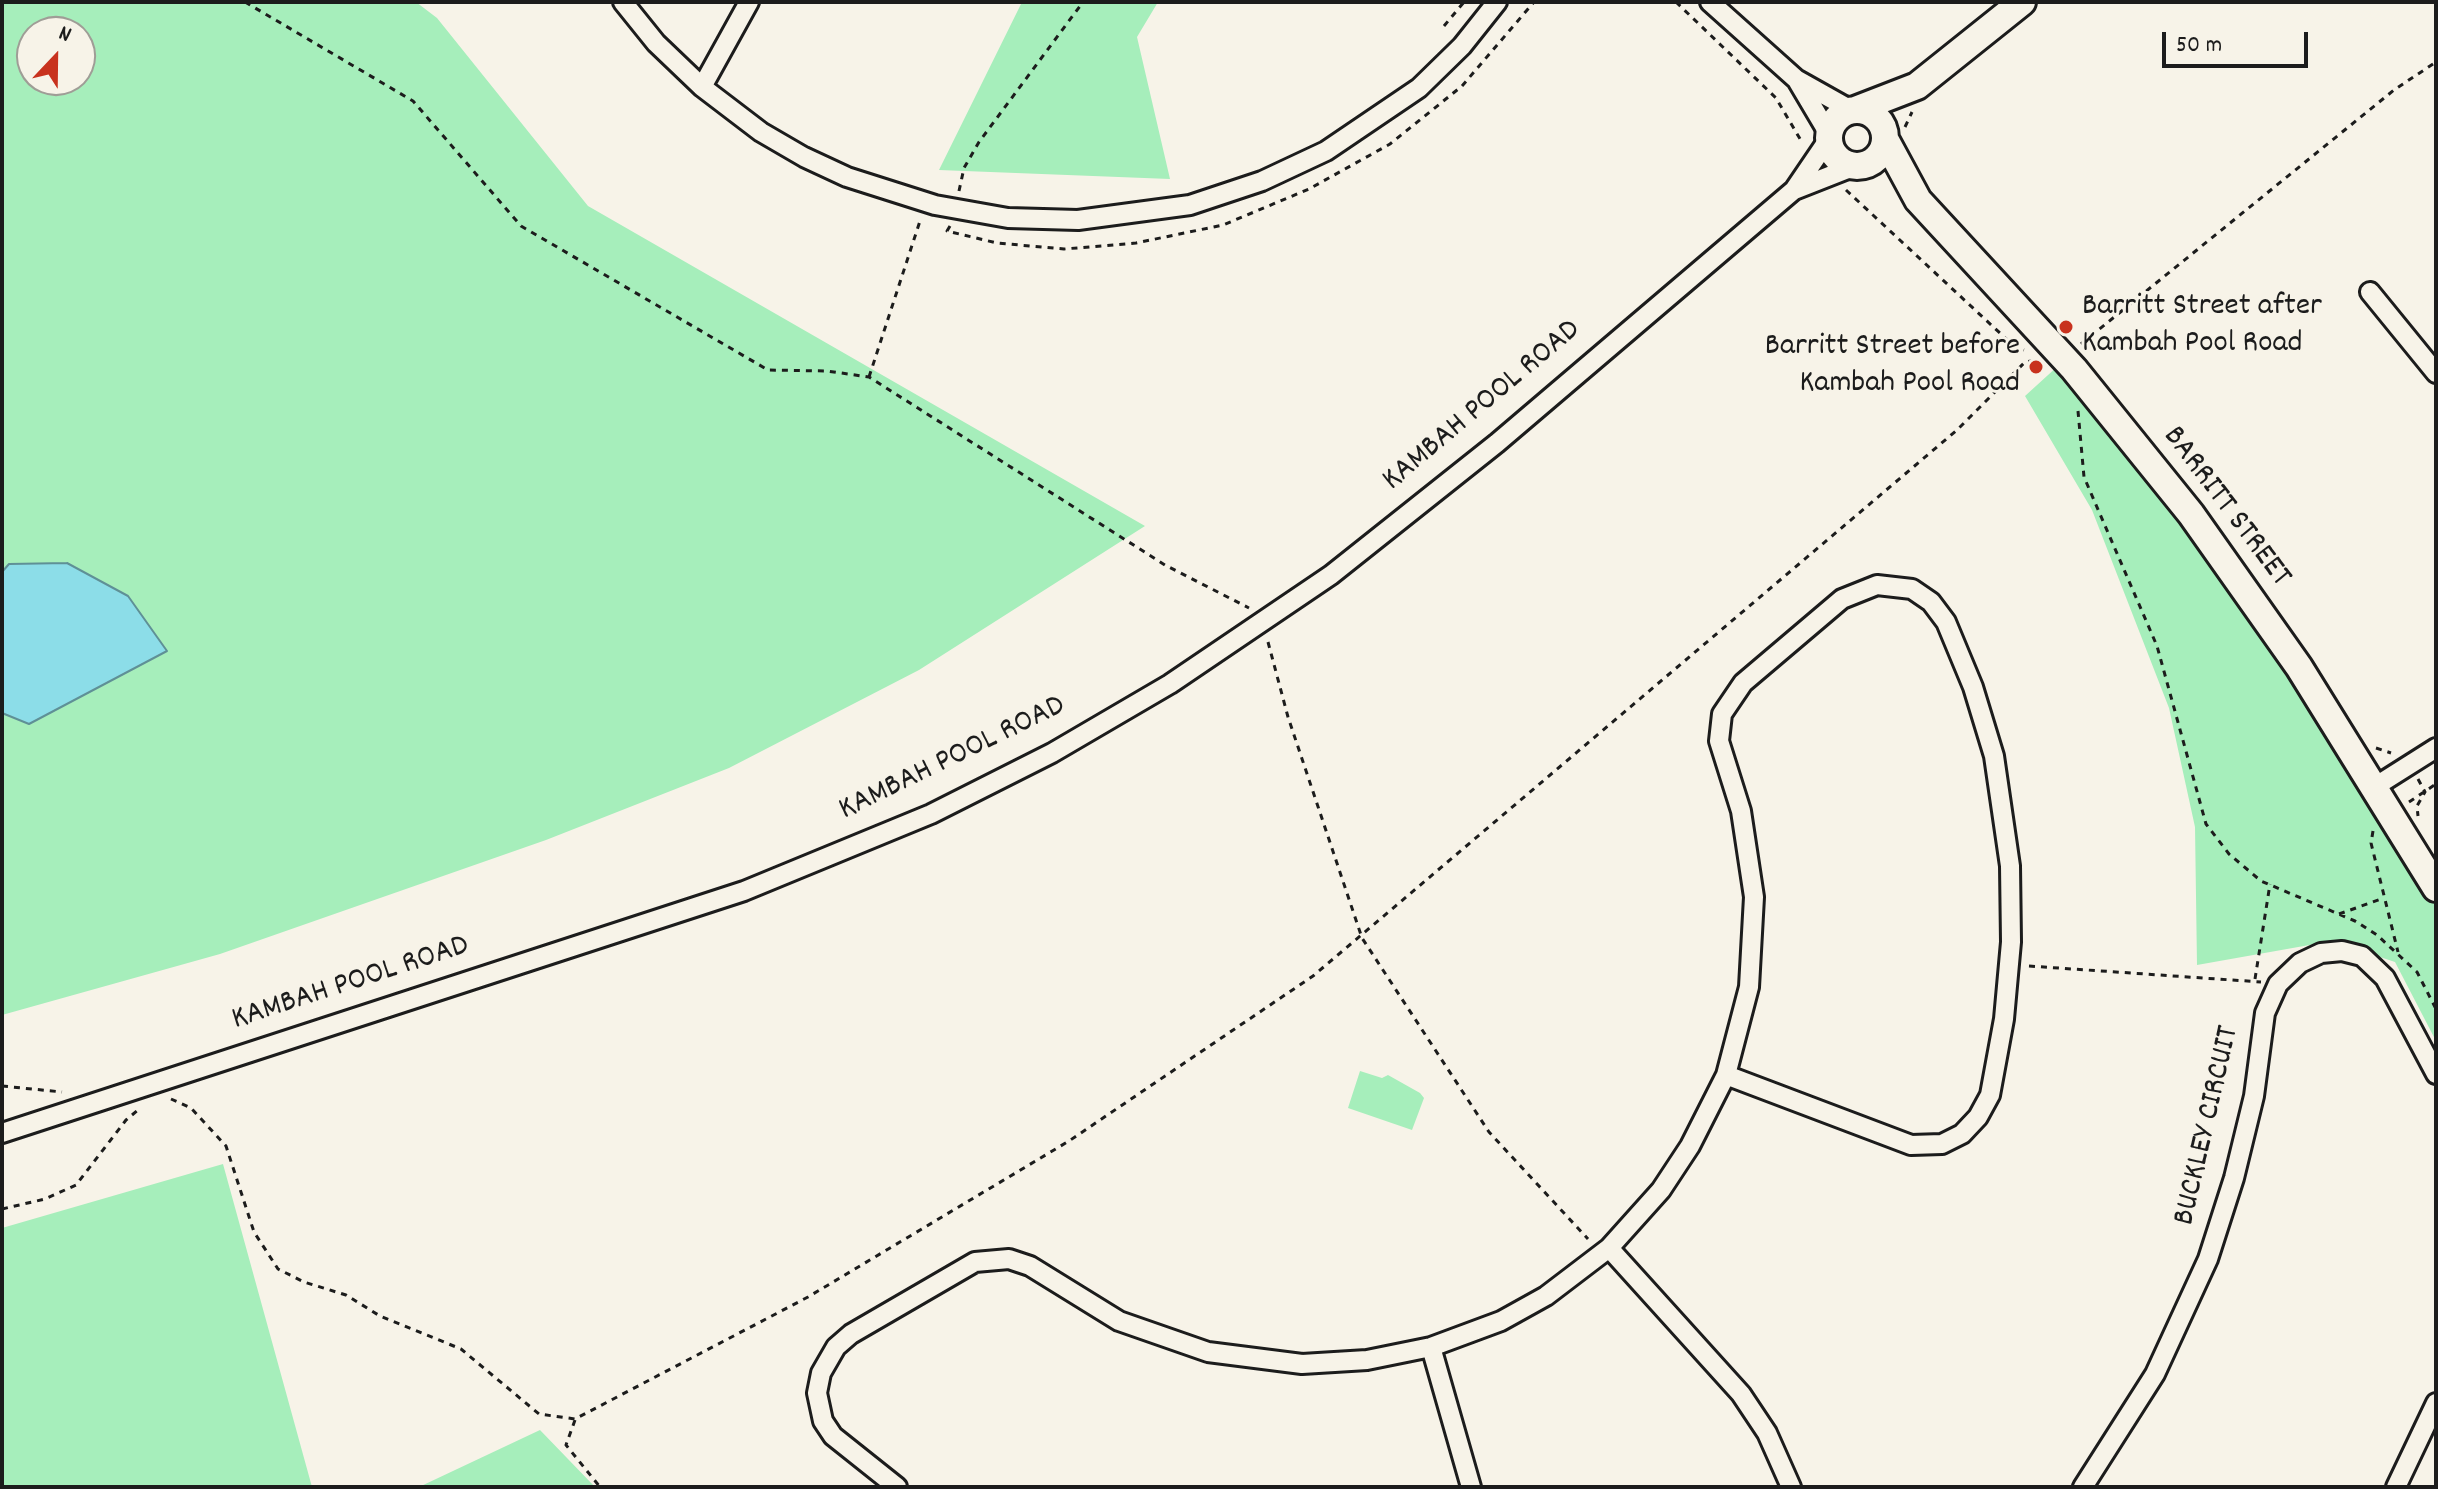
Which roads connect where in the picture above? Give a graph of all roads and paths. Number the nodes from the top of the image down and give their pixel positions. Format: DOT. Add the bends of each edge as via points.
graph roads {
  1 [pos="245,2"];
  2 [pos="623,2"];
  3 [pos="749,2"];
  4 [pos="1083,2"];
  5 [pos="1464,2"];
  6 [pos="1497,2"];
  7 [pos="1676,2"];
  8 [pos="1710,2"];
  9 [pos="2022,2"];
  10 [pos="1444,26"];
  11 [pos="2436,62"];
  12 [pos="1796,79"];
  13 [pos="1917,86"];
  14 [pos="702,87"];
  15 [pos="1854,111"];
  16 [pos="1830,136"];
  17 [pos="1885,136"];
  18 [pos="1801,142"];
  19 [pos="1857,166"];
  20 [pos="1794,190"];
  21 [pos="1847,191"];
  22 [pos="1918,200"];
  23 [pos="927,203"];
  24 [pos="955,209"];
  25 [pos="2370,292"];
  26 [pos="2051,356"];
  27 [pos="2436,373"];
  28 [pos="869,377"];
  29 [pos="2077,409"];
  30 [pos="1262,623"];
  31 [pos="2436,748"];
  32 [pos="2376,786"];
  33 [pos="2375,825"];
  34 [pos="2270,884"];
  35 [pos="2436,888"];
  36 [pos="2384,898"];
  37 [pos="2338,914"];
  38 [pos="1362,938"];
  39 [pos="2398,954"];
  40 [pos="2009,964"];
  41 [pos="2436,1009"];
  42 [pos="2436,1074"];
  43 [pos="1726,1075"];
  44 [pos="157,1100"];
  45 [pos="141,1108"];
  46 [pos="2,1133"];
  47 [pos="2,1209"];
  48 [pos="1609,1248"];
  49 [pos="1431,1347"];
  50 [pos="2436,1403"];
  51 [pos="575,1419"];
  52 [pos="600,1487"];
  53 [pos="897,1487"];
  54 [pos="1471,1487"];
  55 [pos="1791,1487"];
  56 [pos="2083,1487"];
  57 [pos="2396,1487"];
  1 -- 28 [label="path" via="413,101 521,226 574,258 768,370"];
  2 -- 14 [label="street"];
  3 -- 14 [label="street"];
  4 -- 24 [label="path" via="979,142 964,168"];
  5 -- 10 [label="path"];
  6 -- 24 [label="street" via="1419,88 1326,151 1262,181 1190,205 1091,219 1008,218"];
  7 -- 18 [label="path" via="1776,98"];
  8 -- 12 [label="street"];
  9 -- 13 [label="street"];
  11 -- 26 [label="path" via="2394,90 2083,344"];
  12 -- 15 [label="street"];
  12 -- 16 [label="street"];
  13 -- 15 [label="street"];
  13 -- 17 [label="street"];
  14 -- 23 [label="street" via="804,157"];
  15 -- 16 [label="street" via="1838,118"];
  15 -- 17 [label="street" via="1875,116"];
  16 -- 19 [label="street" via="1836,156"];
  16 -- 20 [label="street, KAMBAH POOL ROAD"];
  17 -- 19 [label="street" via="1879,155"];
  17 -- 22 [label="street, BARRITT STREET"];
  19 -- 20 [label="street, KAMBAH POOL ROAD"];
  19 -- 22 [label="street, BARRITT STREET"];
  20 -- 30 [label="street, KAMBAH POOL ROAD" via="1497,443"];
  21 -- 26 [label="path" via="2016,348"];
  22 -- 26 [label="street, BARRITT STREET"];
  23 -- 24 [label="street"];
  23 -- 28 [label="path"];
  25 -- 27 [label="street"];
  26 -- 32 [label="street, BARRITT STREET" via="2191,514"];
  26 -- 38 [label="path" via="2025,362 1957,430"];
  28 -- 30 [label="path" via="1165,565 1246,604"];
  29 -- 34 [label="path" via="2084,477 2157,646 2198,807 2223,847"];
  30 -- 38 [label="path"];
  30 -- 46 [label="street, KAMBAH POOL ROAD" via="1052,753 869,841 744,891"];
  31 -- 32 [label="street"];
  32 -- 35 [label="street, BARRITT STREET"];
  33 -- 36 [label="path" via="2371,843"];
  34 -- 37 [label="path"];
  34 -- 40 [label="path" via="2255,981"];
  36 -- 37 [label="path"];
  36 -- 39 [label="path"];
  37 -- 39 [label="path" via="2377,935"];
  38 -- 48 [label="path" via="1489,1132 1590,1240"];
  38 -- 51 [label="path" via="1069,1141 808,1297"];
  39 -- 41 [label="path" via="2417,972"];
  40 -- 43 [label="street" via="1990,1095 1970,1125 1942,1144 1911,1145"];
  40 -- 43 [label="street" via="2010,866 2001,792 1968,674 1946,622 1931,602 1901,585 1853,592 1743,683 1722,714 1719,741 1741,811 1754,912 1749,987"];
  42 -- 56 [label="street, BUCKLEY CIRCUIT" via="2385,978 2362,956 2321,953 2300,963 2278,984 2265,1013 2254,1096 2208,1259 2155,1374"];
  43 -- 48 [label="street" via="1661,1190"];
  44 -- 51 [label="path" via="172,1099 191,1108 226,1146 254,1232 278,1269 461,1349 539,1414"];
  45 -- 47 [label="path" via="76,1185"];
  48 -- 49 [label="street" via="1524,1308"];
  48 -- 55 [label="street" via="1741,1394 1767,1433"];
  49 -- 53 [label="street" via="1367,1360 1302,1364 1208,1352 1119,1321 1030,1266 987,1259 851,1334 821,1373 817,1393 823,1421 833,1436"];
  49 -- 54 [label="street"];
  50 -- 57 [label="street"];
  51 -- 52 [label="path" via="566,1445"];
}
